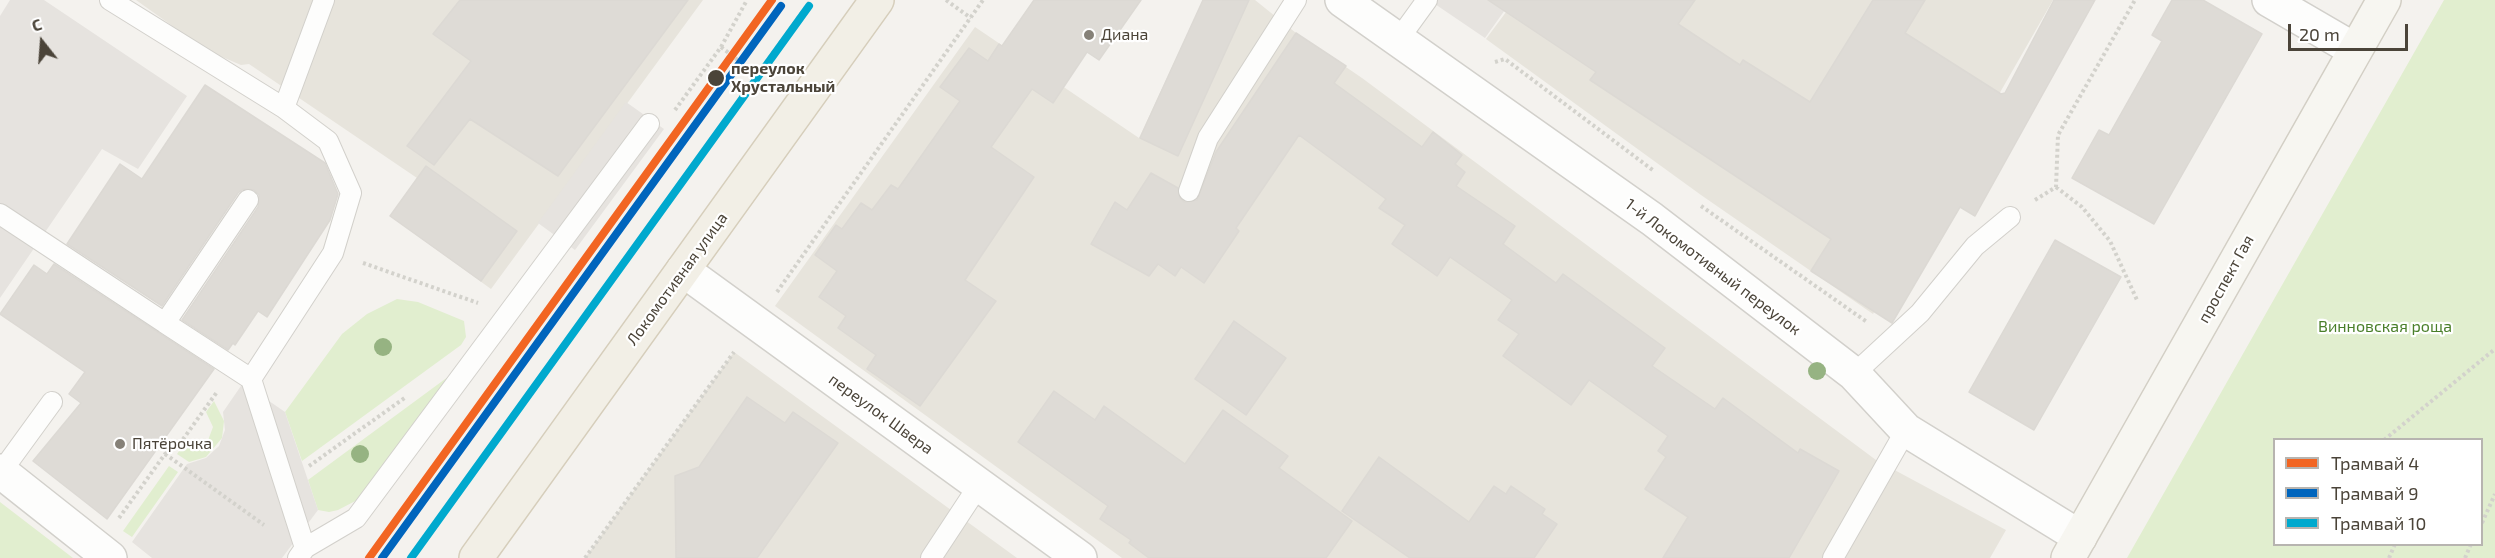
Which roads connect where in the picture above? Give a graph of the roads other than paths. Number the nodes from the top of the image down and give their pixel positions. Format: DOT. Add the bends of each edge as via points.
graph roads {
  1 [pos="110,0"];
  2 [pos="324,0"];
  3 [pos="877,0"];
  4 [pos="1296,0"];
  5 [pos="1341,0"];
  6 [pos="1427,0"];
  7 [pos="2269,0"];
  8 [pos="2384,0"];
  9 [pos="1398,40"];
  10 [pos="2355,50"];
  11 [pos="285,108"];
  12 [pos="649,124"];
  13 [pos="1190,191"];
  14 [pos="248,200"];
  15 [pos="0,214"];
  16 [pos="2010,217"];
  17 [pos="683,270"];
  18 [pos="165,323"];
  19 [pos="1854,374"];
  20 [pos="251,379"];
  21 [pos="52,402"];
  22 [pos="1906,430"];
  23 [pos="0,472"];
  24 [pos="979,484"];
  25 [pos="2074,547"];
  26 [pos="104,553"];
  27 [pos="302,553"];
  28 [pos="476,558"];
  29 [pos="931,558"];
  30 [pos="1080,558"];
  31 [pos="1833,558"];
  1 -- 11 [label="lane"];
  2 -- 11 [label="lane"];
  3 -- 17 [label="main road, Локомотивная улица"];
  4 -- 13 [label="lane" via="1208,138"];
  5 -- 9 [label="street, 1-й Локомотивный переулок"];
  6 -- 9 [label="lane"];
  7 -- 10 [label="street"];
  8 -- 10 [label="main road, проспект Гая"];
  9 -- 19 [label="street, 1-й Локомотивный переулок" via="1652,219"];
  10 -- 25 [label="main road, проспект Гая"];
  11 -- 20 [label="lane" via="328,141 351,193 333,253"];
  12 -- 27 [label="lane" via="356,518"];
  14 -- 18 [label="lane"];
  15 -- 18 [label="lane"];
  16 -- 19 [label="lane" via="1975,246 1920,313"];
  17 -- 24 [label="street, переулок Швера"];
  17 -- 28 [label="main road, Локомотивная улица"];
  18 -- 20 [label="lane"];
  19 -- 22 [label="street, 1-й Локомотивный переулок"];
  20 -- 27 [label="lane" via="285,484"];
  21 -- 23 [label="lane"];
  22 -- 25 [label="street, 1-й Локомотивный переулок"];
  22 -- 31 [label="lane"];
  23 -- 26 [label="street"];
  24 -- 29 [label="lane"];
  24 -- 30 [label="street, переулок Швера"];
}
